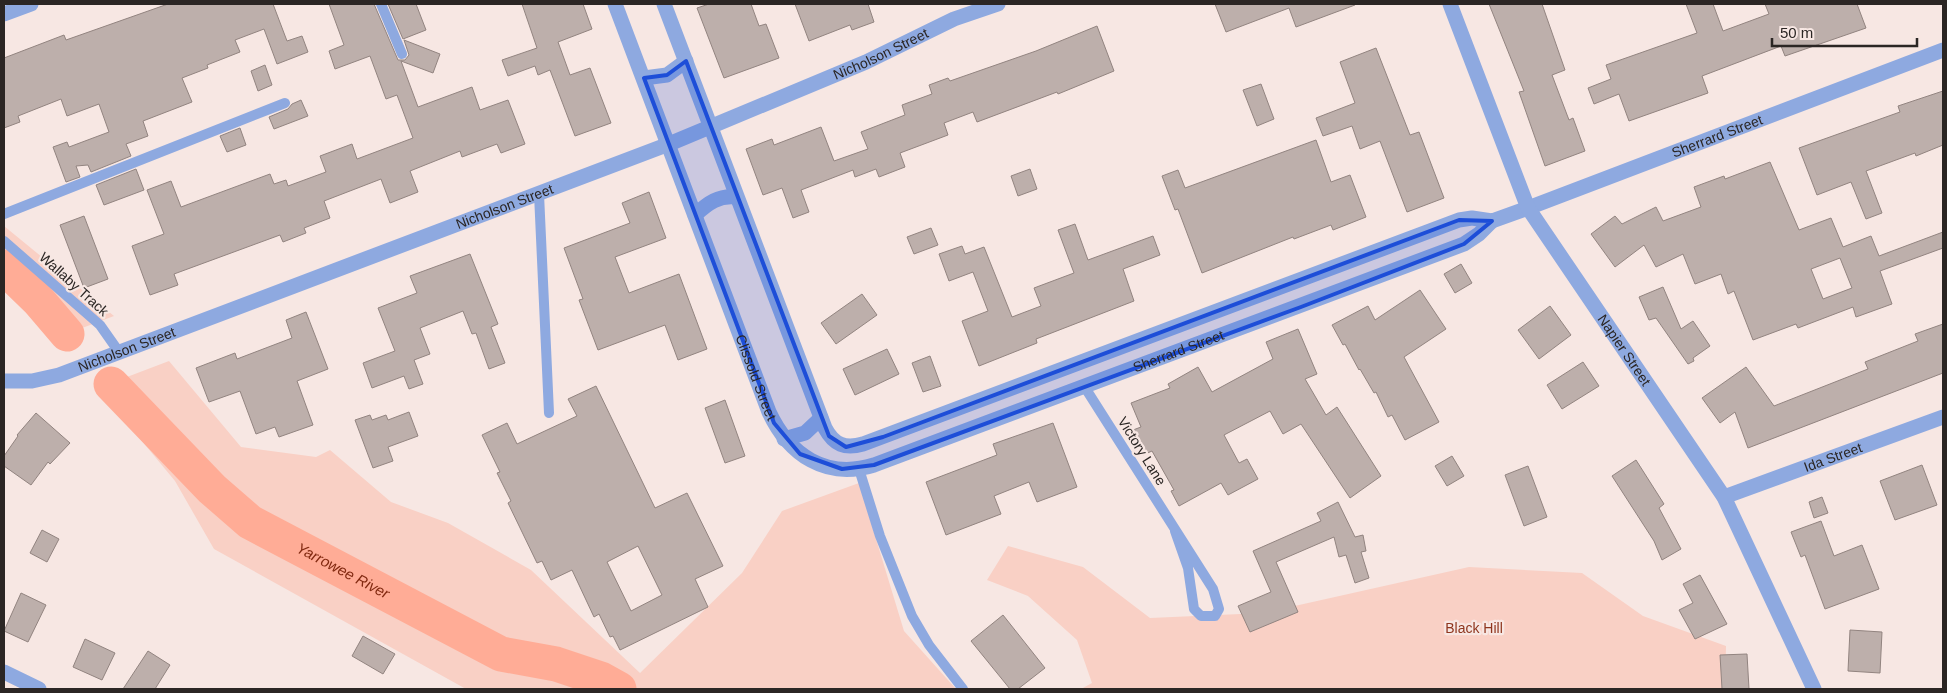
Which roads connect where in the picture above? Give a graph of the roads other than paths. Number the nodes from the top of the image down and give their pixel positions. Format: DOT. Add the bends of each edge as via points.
graph roads {
  1 [pos="31,4"];
  2 [pos="381,4"];
  3 [pos="615,4"];
  4 [pos="664,4"];
  5 [pos="998,4"];
  6 [pos="1450,4"];
  7 [pos="4,14"];
  8 [pos="1943,50"];
  9 [pos="402,54"];
  10 [pos="686,61"];
  11 [pos="644,78"];
  12 [pos="285,103"];
  13 [pos="711,127"];
  14 [pos="669,144"];
  15 [pos="539,194"];
  16 [pos="736,197"];
  17 [pos="1528,208"];
  18 [pos="4,214"];
  19 [pos="695,215"];
  20 [pos="1492,221"];
  21 [pos="4,241"];
  22 [pos="114,354"];
  23 [pos="4,381"];
  24 [pos="1084,386"];
  25 [pos="549,413"];
  26 [pos="1943,417"];
  27 [pos="821,418"];
  28 [pos="883,437"];
  29 [pos="784,439"];
  30 [pos="851,446"];
  31 [pos="892,458"];
  32 [pos="859,469"];
  33 [pos="1724,497"];
  34 [pos="1176,531"];
  35 [pos="4,672"];
  36 [pos="38,689"];
  37 [pos="963,689"];
  38 [pos="1814,689"];
  1 -- 7 [label="street"];
  2 -- 9 [label="lane"];
  3 -- 11 [label="street, Clissold Street"];
  4 -- 10 [label="street"];
  5 -- 13 [label="street, Nicholson Street" via="954,19 866,62"];
  6 -- 17 [label="street, Napier Street"];
  8 -- 17 [label="street, Sherrard Street"];
  10 -- 11 [label="street" via="667,75"];
  10 -- 13 [label="street"];
  11 -- 14 [label="street, Clissold Street"];
  12 -- 18 [label="lane"];
  13 -- 14 [label="street, Nicholson Street"];
  13 -- 16 [label="street"];
  14 -- 15 [label="street, Nicholson Street"];
  14 -- 19 [label="street, Clissold Street"];
  15 -- 22 [label="street, Nicholson Street"];
  15 -- 25 [label="lane"];
  16 -- 19 [label="street" via="724,196 714,200"];
  16 -- 27 [label="street"];
  17 -- 20 [label="street, Sherrard Street"];
  17 -- 33 [label="street, Napier Street"];
  19 -- 29 [label="street, Clissold Street" via="769,412"];
  20 -- 24 [label="street, Sherrard Street" via="1464,244"];
  20 -- 28 [label="street, Sherrard Street" via="1459,220"];
  21 -- 22 [label="lane, Wallaby Track" via="100,325"];
  22 -- 23 [label="street, Nicholson Street" via="44,378"];
  24 -- 31 [label="street, Sherrard Street"];
  24 -- 34 [label="lane, Victory Lane"];
  26 -- 33 [label="street, Ida Street"];
  27 -- 29 [label="street" via="805,433"];
  27 -- 30 [label="street" via="834,441 842,446"];
  28 -- 30 [label="street, Sherrard Street"];
  28 -- 31 [label="street"];
  29 -- 32 [label="street, Clissold Street" via="800,454 822,465 842,470"];
  30 -- 32 [label="street"];
  31 -- 32 [label="street, Sherrard Street"];
  32 -- 37 [label="lane" via="880,536 912,616 929,645"];
  33 -- 38 [label="street, Napier Street"];
  34 -- 34 [label="lane, Victory Lane" via="1212,589 1219,609 1215,616 1201,616 1194,609 1188,568"];
  35 -- 36 [label="street"];
}
